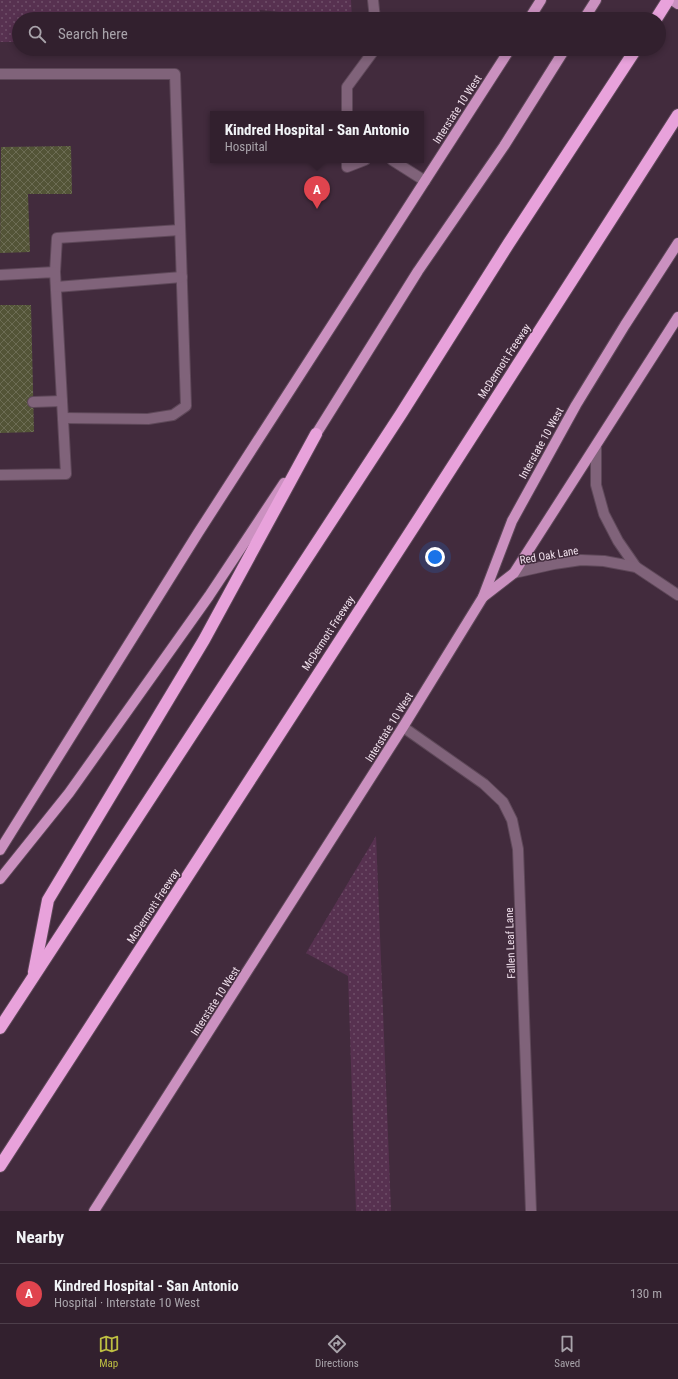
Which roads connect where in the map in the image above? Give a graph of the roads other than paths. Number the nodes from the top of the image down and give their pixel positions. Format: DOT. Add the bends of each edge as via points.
graph roads {
  1 [pos="373,0"];
  2 [pos="541,0"];
  3 [pos="596,0"];
  4 [pos="668,0"];
  5 [pos="672,0"];
  6 [pos="678,4"];
  7 [pos="374,12"];
  8 [pos="533,12"];
  9 [pos="588,12"];
  10 [pos="660,12"];
  11 [pos="370,56"];
  12 [pos="505,56"];
  13 [pos="561,56"];
  14 [pos="631,56"];
  15 [pos="0,74"];
  16 [pos="347,111"];
  17 [pos="678,115"];
  18 [pos="347,163"];
  19 [pos="357,163"];
  20 [pos="397,163"];
  21 [pos="425,181"];
  22 [pos="180,230"];
  23 [pos="678,242"];
  24 [pos="55,272"];
  25 [pos="0,275"];
  26 [pos="182,277"];
  27 [pos="56,287"];
  28 [pos="676,322"];
  29 [pos="62,401"];
  30 [pos="33,402"];
  31 [pos="63,418"];
  32 [pos="316,434"];
  33 [pos="596,447"];
  34 [pos="0,475"];
  35 [pos="636,567"];
  36 [pos="514,573"];
  37 [pos="678,595"];
  38 [pos="483,597"];
  39 [pos="403,727"];
  40 [pos="0,850"];
  41 [pos="0,879"];
  42 [pos="32,979"];
  43 [pos="0,1028"];
  44 [pos="0,1166"];
  45 [pos="94,1211"];
  46 [pos="531,1211"];
  1 -- 7 [label="street"];
  2 -- 8 [label="main road"];
  3 -- 9 [label="main road"];
  4 -- 10 [label="highway"];
  5 -- 6 [label="main road"];
  11 -- 16 [label="street" via="347,87"];
  12 -- 21 [label="main road, Interstate 10 West"];
  13 -- 32 [label="main road" via="504,146 418,271"];
  14 -- 42 [label="highway"];
  15 -- 22 [label="street" via="176,74"];
  17 -- 44 [label="highway, McDermott Freeway"];
  18 -- 19 [label="street" via="347,167"];
  20 -- 21 [label="street"];
  21 -- 40 [label="main road, Interstate 10 West" via="198,533"];
  22 -- 24 [label="street" via="57,238"];
  22 -- 26 [label="street"];
  23 -- 38 [label="main road, Interstate 10 West" via="576,405 512,521"];
  24 -- 25 [label="street"];
  24 -- 27 [label="street"];
  26 -- 27 [label="street"];
  26 -- 31 [label="street" via="186,406 172,415 148,419"];
  27 -- 29 [label="street"];
  28 -- 33 [label="main road"];
  29 -- 30 [label="street"];
  29 -- 31 [label="street"];
  31 -- 34 [label="street" via="66,474"];
  32 -- 41 [label="main road" via="209,596 83,774"];
  32 -- 42 [label="highway" via="204,640 48,900"];
  33 -- 35 [label="street, Red Oak Lane" via="596,485 604,514"];
  33 -- 36 [label="main road"];
  35 -- 36 [label="street, Red Oak Lane" via="581,560"];
  35 -- 37 [label="street, Red Oak Lane"];
  36 -- 38 [label="main road"];
  38 -- 39 [label="main road, Interstate 10 West"];
  39 -- 45 [label="main road, Interstate 10 West"];
  39 -- 46 [label="street, Fallen Leaf Lane" via="484,784 503,802 512,820 518,849"];
  42 -- 43 [label="highway"];
}
